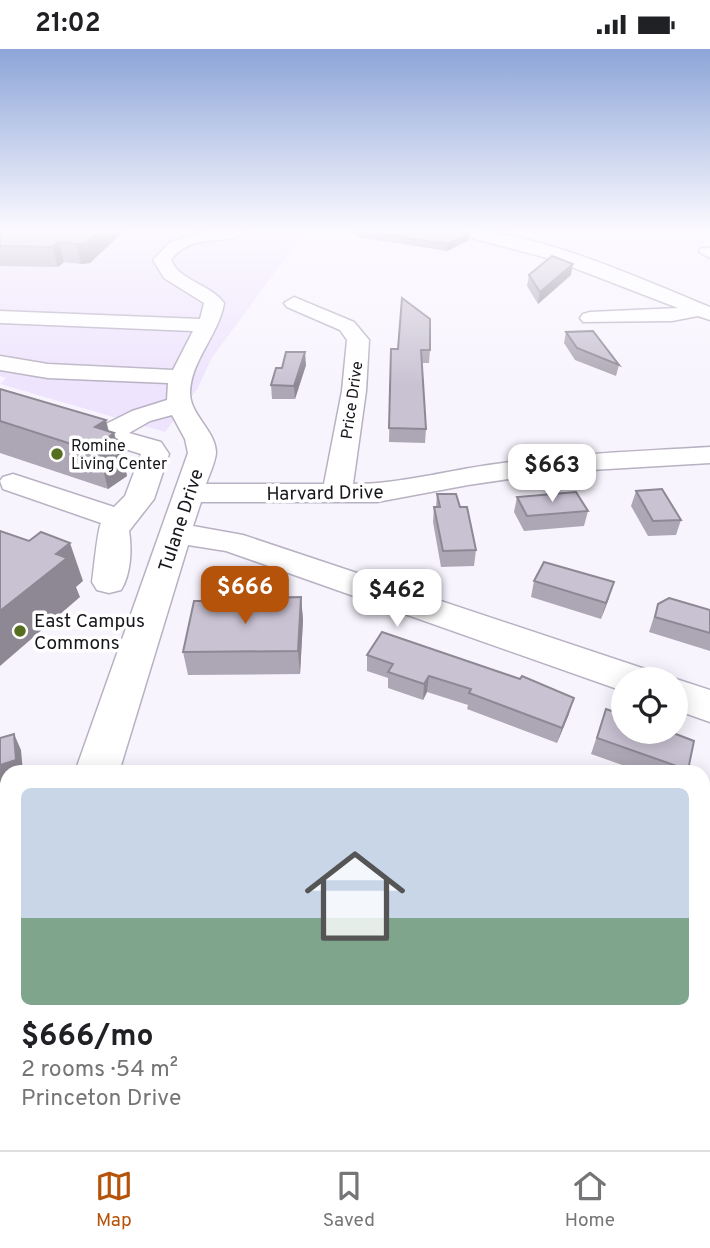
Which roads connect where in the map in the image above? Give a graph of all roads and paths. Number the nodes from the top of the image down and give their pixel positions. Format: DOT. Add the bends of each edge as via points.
graph roads {
  1 [pos="185,282"];
  2 [pos="629,282"];
  3 [pos="294,303"];
  4 [pos="705,312"];
  5 [pos="0,317"];
  6 [pos="590,318"];
  7 [pos="207,325"];
  8 [pos="0,363"];
  9 [pos="181,390"];
  10 [pos="0,408"];
  11 [pos="108,434"];
  12 [pos="710,455"];
  13 [pos="13,483"];
  14 [pos="190,493"];
  15 [pos="337,493"];
  16 [pos="119,519"];
  17 [pos="175,533"];
  18 [pos="109,582"];
  19 [pos="611,672"];
  20 [pos="688,698"];
  21 [pos="710,706"];
  22 [pos="99,765"];
  1 -- 7 [label="street" via="210,296 214,308"];
  2 -- 4 [label="street"];
  3 -- 15 [label="street, Price Drive" via="347,326 358,340"];
  4 -- 6 [label="street"];
  5 -- 7 [label="street"];
  7 -- 9 [label="street"];
  8 -- 9 [label="street"];
  9 -- 11 [label="street"];
  9 -- 14 [label="street, Tulane Drive" via="202,453"];
  10 -- 11 [label="street" via="24,409"];
  11 -- 16 [label="street" via="151,448 155,454 139,499"];
  12 -- 15 [label="street, Harvard Drive" via="556,464 377,493"];
  13 -- 16 [label="street"];
  14 -- 15 [label="street, Harvard Drive"];
  14 -- 17 [label="street, Tulane Drive"];
  16 -- 18 [label="street" via="113,531"];
  17 -- 19 [label="street" via="232,542"];
  17 -- 22 [label="street, Tulane Drive"];
  20 -- 21 [label="street"];
}
